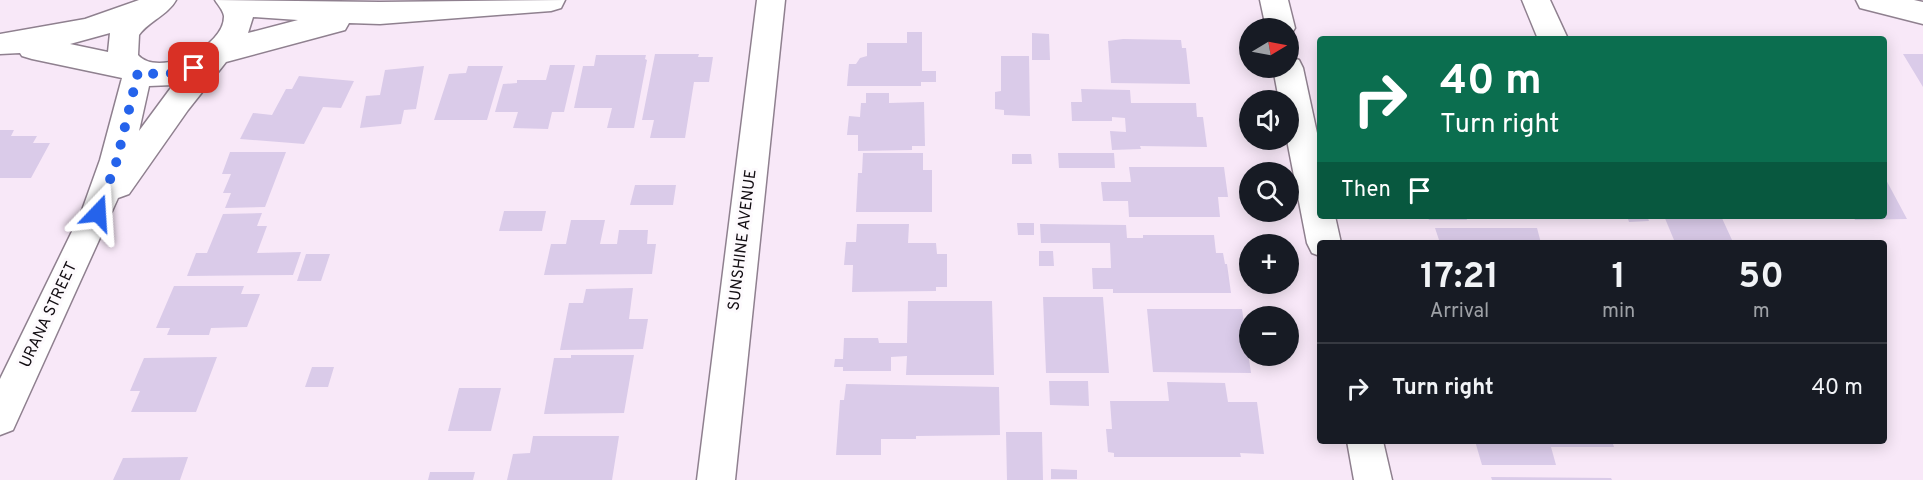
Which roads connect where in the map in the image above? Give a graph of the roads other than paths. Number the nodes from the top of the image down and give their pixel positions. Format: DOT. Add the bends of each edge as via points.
graph roads {
  1 [pos="551,0"];
  2 [pos="771,0"];
  3 [pos="1274,0"];
  4 [pos="1536,0"];
  5 [pos="1870,0"];
  6 [pos="232,2"];
  7 [pos="155,4"];
  8 [pos="380,13"];
  9 [pos="1923,13"];
  10 [pos="1278,18"];
  11 [pos="1552,36"];
  12 [pos="2,44"];
  13 [pos="215,56"];
  14 [pos="135,70"];
  15 [pos="1290,78"];
  16 [pos="1317,209"];
  17 [pos="98,213"];
  18 [pos="1319,219"];
  19 [pos="1323,240"];
  20 [pos="0,418"];
  21 [pos="1366,444"];
  22 [pos="716,480"];
  23 [pos="1373,480"];
  1 -- 8 [label="street"];
  2 -- 22 [label="street, SUNSHINE AVENUE"];
  3 -- 10 [label="street"];
  4 -- 11 [label="street"];
  5 -- 9 [label="street"];
  6 -- 8 [label="street" via="264,8"];
  6 -- 13 [label="street, URANA STREET" via="238,24 234,35"];
  7 -- 12 [label="street" via="87,30"];
  7 -- 14 [label="street" via="129,27 122,39 123,59"];
  8 -- 13 [label="street"];
  12 -- 14 [label="street" via="75,55"];
  13 -- 14 [label="street" via="177,74 150,75"];
  13 -- 17 [label="street, URANA STREET" via="177,101"];
  14 -- 17 [label="street, URANA STREET" via="117,160"];
  15 -- 16 [label="street"];
  17 -- 20 [label="street, URANA STREET"];
  18 -- 19 [label="street"];
  21 -- 23 [label="street"];
}
